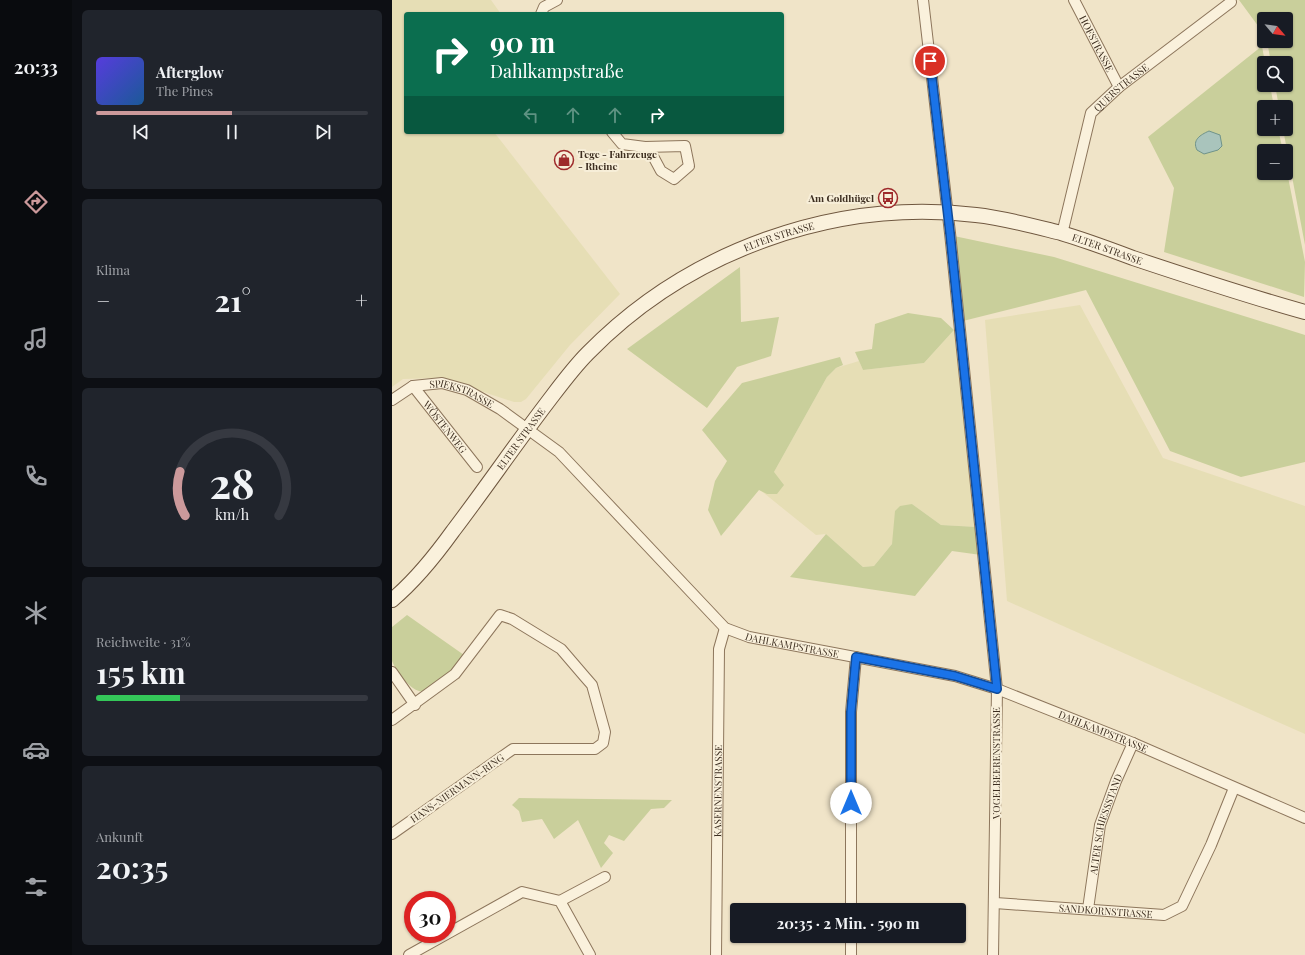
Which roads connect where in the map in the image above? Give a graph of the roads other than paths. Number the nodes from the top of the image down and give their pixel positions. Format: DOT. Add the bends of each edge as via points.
graph roads {
  1 [pos="557,0"];
  2 [pos="923,0"];
  3 [pos="1074,0"];
  4 [pos="1231,2"];
  5 [pos="542,12"];
  6 [pos="1119,88"];
  7 [pos="614,134"];
  8 [pos="644,147"];
  9 [pos="947,213"];
  10 [pos="1062,234"];
  11 [pos="1305,312"];
  12 [pos="413,386"];
  13 [pos="392,400"];
  14 [pos="528,428"];
  15 [pos="478,467"];
  16 [pos="392,600"];
  17 [pos="725,628"];
  18 [pos="856,657"];
  19 [pos="392,672"];
  20 [pos="997,689"];
  21 [pos="415,705"];
  22 [pos="392,720"];
  23 [pos="1133,743"];
  24 [pos="1234,788"];
  25 [pos="1305,818"];
  26 [pos="392,834"];
  27 [pos="605,877"];
  28 [pos="560,902"];
  29 [pos="995,902"];
  30 [pos="851,903"];
  31 [pos="1088,909"];
  32 [pos="851,943"];
  33 [pos="409,955"];
  34 [pos="590,955"];
  35 [pos="716,955"];
  36 [pos="851,955"];
  37 [pos="993,955"];
  1 -- 5 [label="street" via="544,7"];
  2 -- 9 [label="street"];
  3 -- 6 [label="street, HOFSTRASSE"];
  4 -- 6 [label="street, QUERSTRASSE"];
  6 -- 10 [label="street, QUERSTRASSE" via="1091,113"];
  7 -- 8 [label="street" via="622,144"];
  9 -- 10 [label="main road, ELTER STRASSE" via="976,215"];
  9 -- 14 [label="main road, ELTER STRASSE" via="891,213 851,218 783,233 721,258 660,294 622,321 587,354"];
  9 -- 20 [label="street, VOGELBEERENSTRASSE"];
  10 -- 11 [label="main road, ELTER STRASSE" via="1251,297"];
  12 -- 13 [label="street, SPIEKSTRASSE"];
  12 -- 14 [label="street, SPIEKSTRASSE" via="442,383 467,390"];
  12 -- 15 [label="street, WÖSTENWEG"];
  14 -- 16 [label="main road, ELTER STRASSE" via="434,556"];
  14 -- 17 [label="street, DAHLKAMPSTRASSE" via="559,452"];
  17 -- 18 [label="street, DAHLKAMPSTRASSE" via="749,637"];
  17 -- 35 [label="street, KASERNENSTRASSE" via="718,649"];
  18 -- 20 [label="street, DAHLKAMPSTRASSE" via="955,676"];
  18 -- 30 [label="street" via="851,712"];
  19 -- 21 [label="street"];
  20 -- 23 [label="street, DAHLKAMPSTRASSE"];
  20 -- 29 [label="street, VOGELBEERENSTRASSE"];
  21 -- 22 [label="street, HANS-NIERMANN-RING"];
  21 -- 26 [label="street, HANS-NIERMANN-RING" via="455,674 500,615 512,619 561,649 592,686 605,732 603,743 595,749 513,749"];
  23 -- 24 [label="street, DAHLKAMPSTRASSE"];
  23 -- 31 [label="street, ALTER SCHIESSSTAND" via="1100,825"];
  24 -- 25 [label="street, DAHLKAMPSTRASSE"];
  24 -- 31 [label="street, SANDKORNSTRASSE" via="1182,906 1164,915"];
  27 -- 28 [label="street"];
  28 -- 33 [label="street" via="522,892"];
  28 -- 34 [label="street"];
  29 -- 31 [label="street, SANDKORNSTRASSE"];
  29 -- 37 [label="street, VOGELBEERENSTRASSE"];
  32 -- 36 [label="street"];
}
